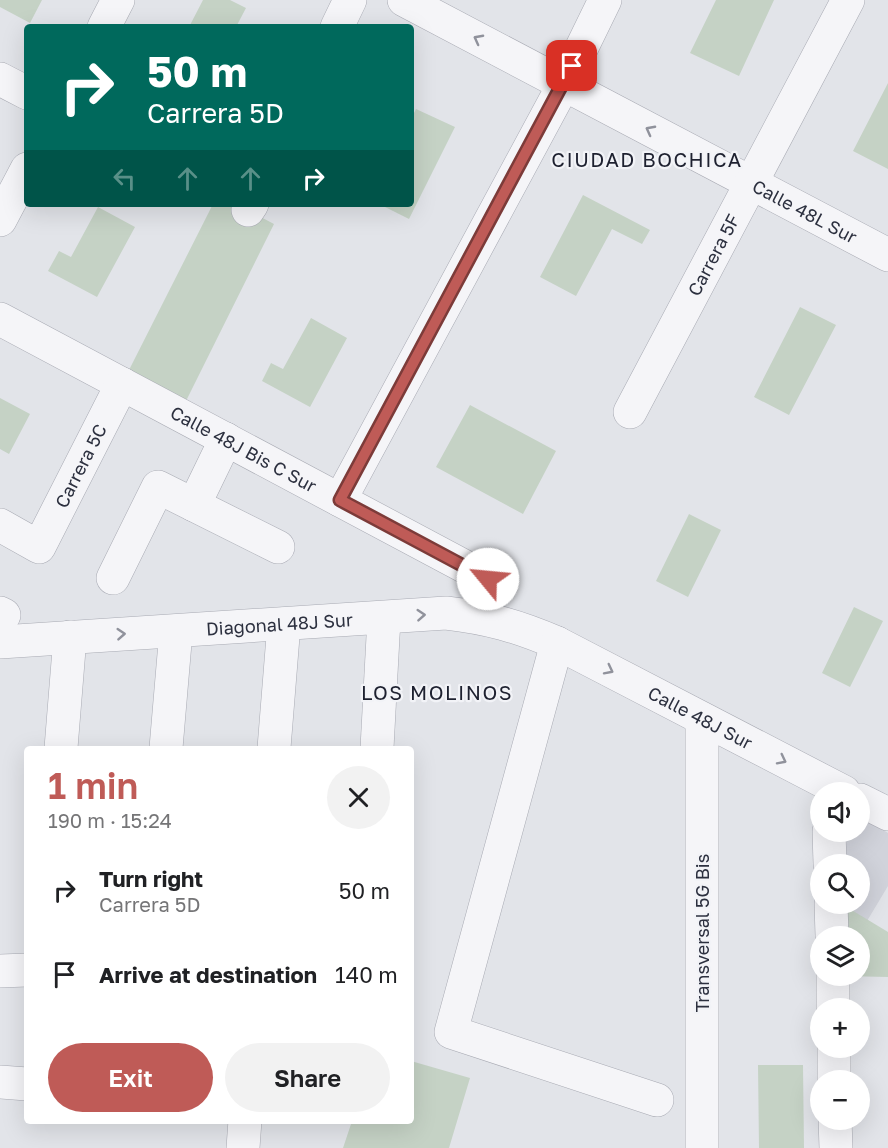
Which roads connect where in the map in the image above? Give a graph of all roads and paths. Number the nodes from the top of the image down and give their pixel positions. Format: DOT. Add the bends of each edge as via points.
graph roads {
  1 [pos="118,0"];
  2 [pos="350,0"];
  3 [pos="404,0"];
  4 [pos="605,0"];
  5 [pos="848,0"];
  6 [pos="106,24"];
  7 [pos="338,24"];
  8 [pos="0,79"];
  9 [pos="564,84"];
  10 [pos="24,91"];
  11 [pos="24,175"];
  12 [pos="752,183"];
  13 [pos="0,220"];
  14 [pos="888,255"];
  15 [pos="0,319"];
  16 [pos="122,384"];
  17 [pos="630,412"];
  18 [pos="226,439"];
  19 [pos="340,500"];
  20 [pos="194,505"];
  21 [pos="0,525"];
  22 [pos="278,547"];
  23 [pos="113,578"];
  24 [pos="488,579"];
  25 [pos="384,618"];
  26 [pos="1,623"];
  27 [pos="284,624"];
  28 [pos="176,631"];
  29 [pos="70,637"];
  30 [pos="557,643"];
  31 [pos="702,719"];
  32 [pos="61,746"];
  33 [pos="166,746"];
  34 [pos="274,746"];
  35 [pos="377,746"];
  36 [pos="820,782"];
  37 [pos="870,805"];
  38 [pos="888,814"];
  39 [pos="24,970"];
  40 [pos="0,971"];
  41 [pos="0,1082"];
  42 [pos="24,1084"];
  43 [pos="657,1100"];
  44 [pos="245,1124"];
  45 [pos="835,1130"];
  46 [pos="243,1148"];
  47 [pos="702,1148"];
  48 [pos="836,1148"];
  1 -- 6 [label="street"];
  2 -- 7 [label="street"];
  9 -- 3 [label="street, Calle 48L Sur, one-way"];
  4 -- 9 [label="street"];
  5 -- 12 [label="street, Carrera 5F"];
  8 -- 10 [label="street"];
  12 -- 9 [label="street, Calle 48L Sur, one-way"];
  9 -- 19 [label="street"];
  11 -- 13 [label="street"];
  12 -- 14 [label="street, Calle 48L Sur"];
  12 -- 17 [label="street, Carrera 5F"];
  15 -- 16 [label="street, Calle 48J Bis C Sur"];
  16 -- 18 [label="street, Calle 48J Bis C Sur"];
  16 -- 21 [label="street, Carrera 5C" via="39,547"];
  18 -- 19 [label="street, Calle 48J Bis C Sur"];
  18 -- 20 [label="street"];
  19 -- 24 [label="street, Calle 48J Bis C Sur"];
  20 -- 22 [label="street"];
  20 -- 23 [label="street" via="158,487"];
  25 -- 27 [label="street, Diagonal 48J Sur"];
  25 -- 30 [label="street, Diagonal 48J Sur, one-way" via="446,614 479,617 513,624"];
  25 -- 35 [label="street"];
  26 -- 29 [label="street, Diagonal 48J Sur"];
  27 -- 28 [label="street, Diagonal 48J Sur"];
  27 -- 34 [label="street"];
  29 -- 28 [label="street, Diagonal 48J Sur, one-way"];
  28 -- 33 [label="street"];
  29 -- 32 [label="street"];
  30 -- 31 [label="street, Calle 48J Sur, one-way"];
  30 -- 43 [label="street" via="451,1032"];
  31 -- 36 [label="street, Calle 48J Sur, one-way"];
  31 -- 47 [label="street, Transversal 5G Bis"];
  37 -- 38 [label="street"];
  39 -- 40 [label="street"];
  41 -- 42 [label="street"];
  44 -- 46 [label="street"];
  45 -- 48 [label="street"];
}
